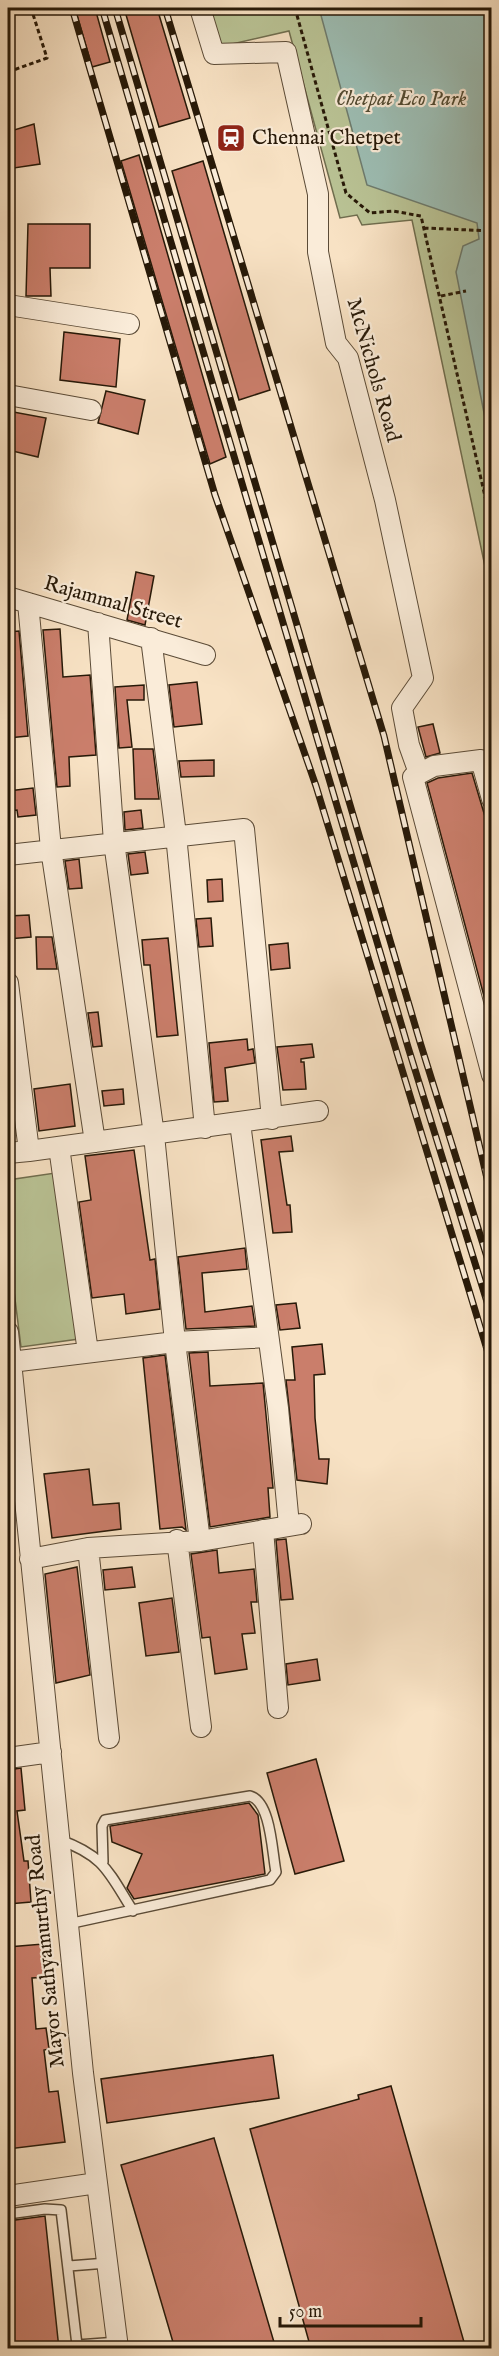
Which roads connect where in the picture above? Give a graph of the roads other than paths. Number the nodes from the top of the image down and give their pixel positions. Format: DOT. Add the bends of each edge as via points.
graph roads {
  1 [pos="200,8"];
  2 [pos="8,305"];
  3 [pos="129,324"];
  4 [pos="8,395"];
  5 [pos="91,411"];
  6 [pos="8,597"];
  7 [pos="28,603"];
  8 [pos="98,623"];
  9 [pos="151,638"];
  10 [pos="206,655"];
  11 [pos="427,770"];
  12 [pos="492,799"];
  13 [pos="176,835"];
  14 [pos="114,842"];
  15 [pos="51,849"];
  16 [pos="8,855"];
  17 [pos="8,983"];
  18 [pos="492,1075"];
  19 [pos="318,1111"];
  20 [pos="272,1119"];
  21 [pos="240,1123"];
  22 [pos="205,1128"];
  23 [pos="154,1135"];
  24 [pos="95,1142"];
  25 [pos="59,1147"];
  26 [pos="29,1151"];
  27 [pos="8,1153"];
  28 [pos="8,1332"];
  29 [pos="268,1337"];
  30 [pos="175,1342"];
  31 [pos="88,1352"];
  32 [pos="11,1362"];
  33 [pos="14,1454"];
  34 [pos="263,1530"];
  35 [pos="177,1540"];
  36 [pos="200,1541"];
  37 [pos="88,1548"];
  38 [pos="30,1558"];
  39 [pos="278,1708"];
  40 [pos="201,1727"];
  41 [pos="109,1738"];
  42 [pos="51,1752"];
  43 [pos="8,1758"];
  44 [pos="60,1840"];
  45 [pos="103,1862"];
  46 [pos="133,1911"];
  47 [pos="68,1924"];
  48 [pos="97,2183"];
  49 [pos="8,2196"];
  50 [pos="8,2214"];
  51 [pos="107,2263"];
  52 [pos="69,2266"];
  53 [pos="118,2345"];
  54 [pos="77,2347"];
  1 -- 11 [label="street, McNichols Road" via="214,54 286,52 318,194 318,252 336,343 348,358 385,500 423,678 402,708 409,745"];
  2 -- 3 [label="street"];
  4 -- 5 [label="street"];
  6 -- 7 [label="street, Rajammal Street"];
  7 -- 8 [label="street, Rajammal Street"];
  7 -- 15 [label="street"];
  8 -- 9 [label="street, Rajammal Street"];
  8 -- 14 [label="street"];
  9 -- 10 [label="street, Rajammal Street"];
  9 -- 13 [label="street"];
  11 -- 12 [label="street" via="481,760"];
  11 -- 18 [label="street" via="413,777"];
  13 -- 14 [label="street"];
  13 -- 20 [label="street" via="244,829"];
  13 -- 22 [label="street"];
  14 -- 15 [label="street"];
  14 -- 23 [label="street"];
  15 -- 16 [label="street"];
  15 -- 24 [label="street"];
  17 -- 26 [label="street"];
  19 -- 20 [label="street"];
  20 -- 21 [label="street"];
  21 -- 22 [label="street"];
  21 -- 29 [label="street"];
  22 -- 23 [label="street"];
  23 -- 24 [label="street"];
  23 -- 30 [label="street"];
  24 -- 25 [label="street"];
  25 -- 26 [label="street"];
  25 -- 31 [label="street"];
  26 -- 27 [label="street"];
  28 -- 32 [label="street, Mayor Sathyamurthy Road"];
  29 -- 30 [label="street"];
  29 -- 34 [label="street" via="295,1525"];
  30 -- 31 [label="street"];
  30 -- 36 [label="street"];
  31 -- 32 [label="street"];
  32 -- 33 [label="street, Mayor Sathyamurthy Road"];
  33 -- 38 [label="street, Mayor Sathyamurthy Road"];
  34 -- 36 [label="street"];
  34 -- 39 [label="street"];
  35 -- 36 [label="street"];
  35 -- 37 [label="street"];
  35 -- 40 [label="street"];
  37 -- 38 [label="street"];
  37 -- 41 [label="street"];
  38 -- 42 [label="street, Mayor Sathyamurthy Road"];
  42 -- 43 [label="street"];
  42 -- 44 [label="street, Mayor Sathyamurthy Road"];
  44 -- 45 [label="lane"];
  44 -- 47 [label="street, Mayor Sathyamurthy Road"];
  45 -- 46 [label="lane"];
  45 -- 46 [label="lane" via="105,1820 250,1796 265,1806 274,1877"];
  46 -- 47 [label="lane"];
  47 -- 48 [label="street, Mayor Sathyamurthy Road"];
  48 -- 49 [label="street"];
  48 -- 51 [label="street, Mayor Sathyamurthy Road"];
  50 -- 52 [label="lane" via="62,2210"];
  51 -- 52 [label="lane"];
  51 -- 53 [label="street, Mayor Sathyamurthy Road"];
  52 -- 54 [label="lane"];
  53 -- 54 [label="lane"];
}
